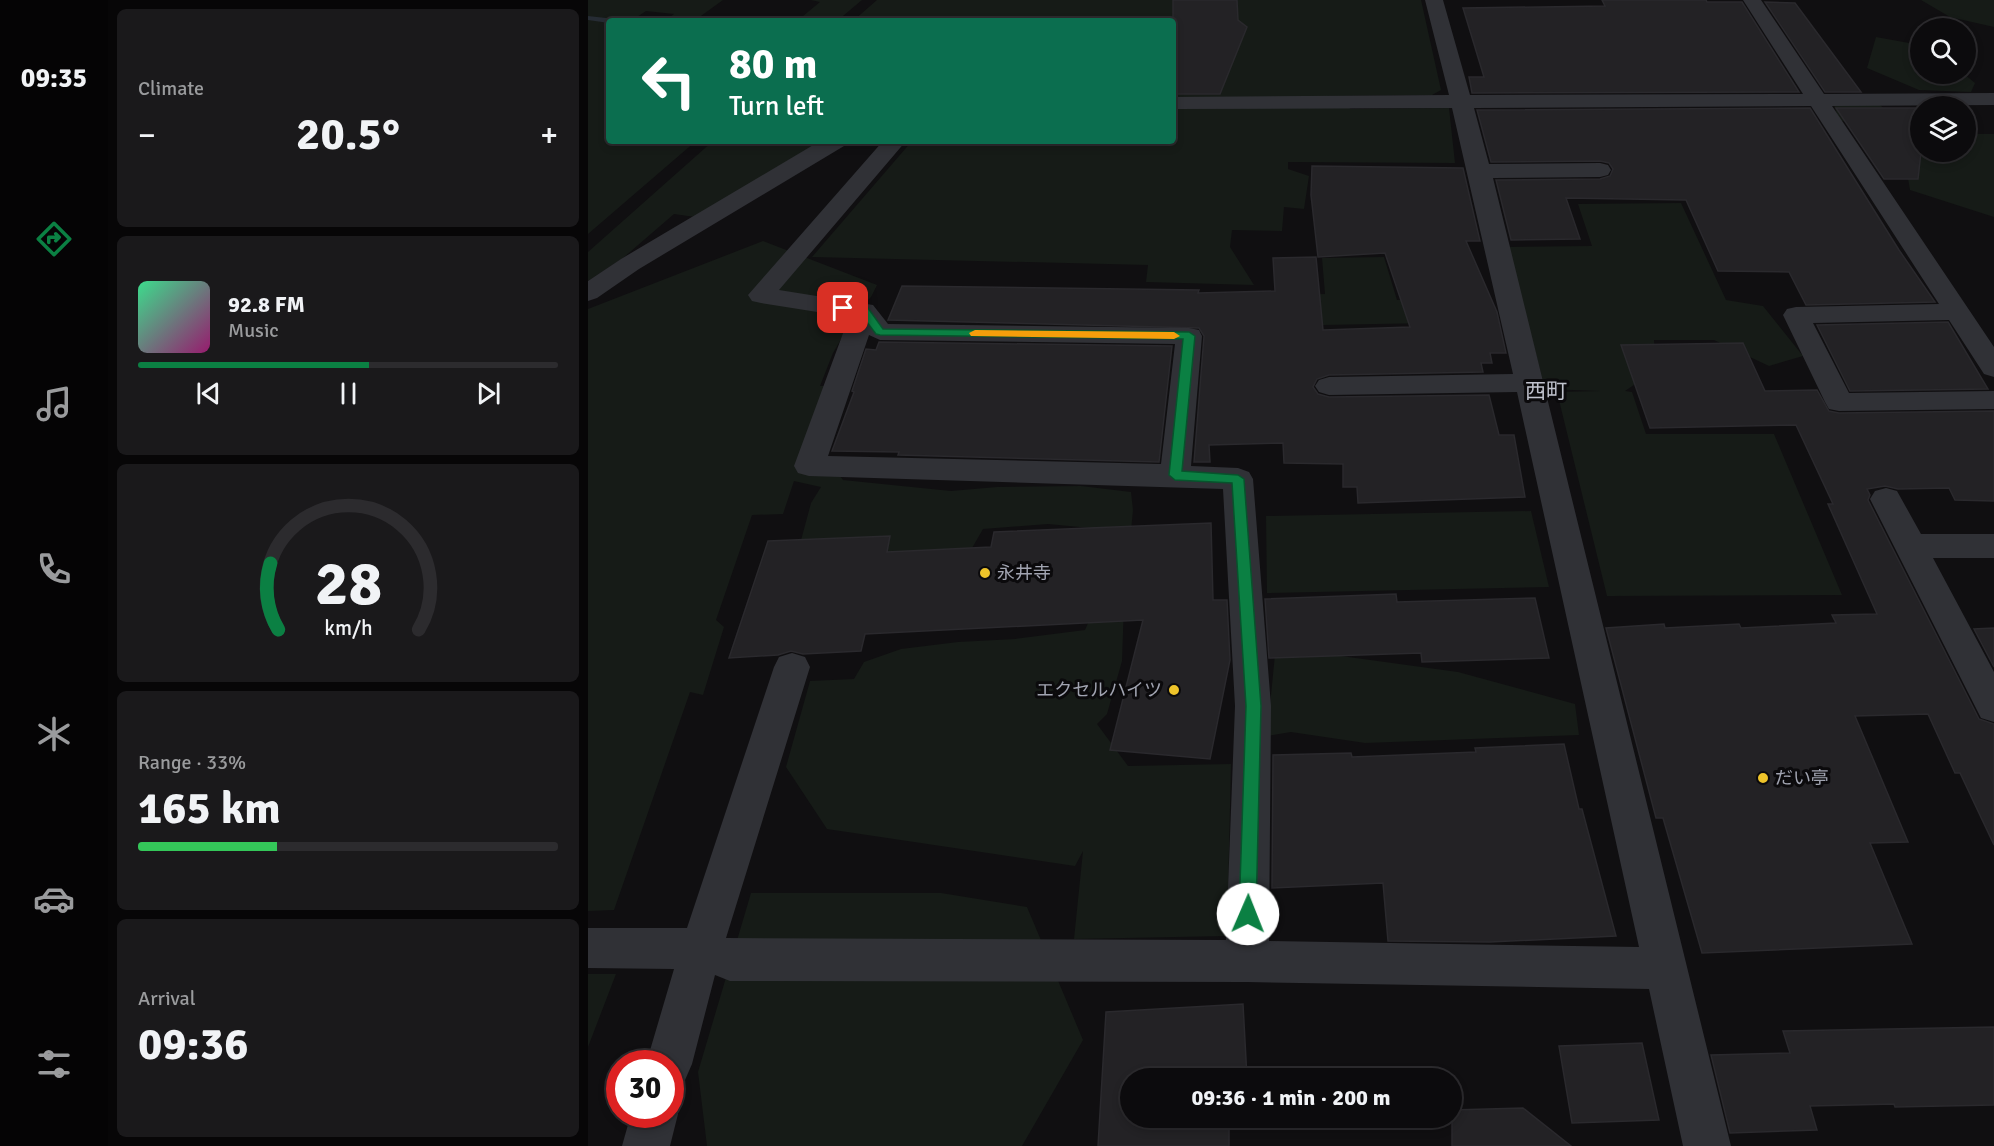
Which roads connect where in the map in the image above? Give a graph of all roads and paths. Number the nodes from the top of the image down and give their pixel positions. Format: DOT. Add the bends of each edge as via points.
graph roads {
  1 [pos="1434,0"];
  2 [pos="1752,0"];
  3 [pos="1818,99"];
  4 [pos="1994,99"];
  5 [pos="1460,102"];
  6 [pos="1176,103"];
  7 [pos="831,144"];
  8 [pos="892,144"];
  9 [pos="1600,170"];
  10 [pos="1480,171"];
  11 [pos="588,293"];
  12 [pos="864,310"];
  13 [pos="1957,312"];
  14 [pos="1994,368"];
  15 [pos="1529,383"];
  16 [pos="1329,386"];
  17 [pos="1994,400"];
  18 [pos="1175,475"];
  19 [pos="1886,499"];
  20 [pos="1911,546"];
  21 [pos="1994,546"];
  22 [pos="792,668"];
  23 [pos="1994,707"];
  24 [pos="588,948"];
  25 [pos="701,949"];
  26 [pos="1246,960"];
  27 [pos="1665,968"];
  28 [pos="673,1050"];
  29 [pos="651,1128"];
  30 [pos="646,1146"];
  31 [pos="1707,1146"];
  1 -- 5 [label="street"];
  2 -- 3 [label="street"];
  3 -- 4 [label="street"];
  3 -- 5 [label="street"];
  3 -- 13 [label="street"];
  5 -- 6 [label="street"];
  5 -- 10 [label="street"];
  7 -- 11 [label="street"];
  8 -- 12 [label="street" via="761,295"];
  9 -- 10 [label="street"];
  10 -- 15 [label="street"];
  12 -- 18 [label="street" via="880,332 1189,336"];
  12 -- 18 [label="street" via="809,466"];
  13 -- 14 [label="street"];
  13 -- 17 [label="street" via="1796,315 1839,402"];
  15 -- 16 [label="street"];
  15 -- 27 [label="street"];
  18 -- 26 [label="street" via="1238,479 1254,706"];
  19 -- 20 [label="street"];
  20 -- 21 [label="street"];
  20 -- 23 [label="street"];
  22 -- 25 [label="street"];
  24 -- 25 [label="street"];
  25 -- 26 [label="street" via="730,960"];
  25 -- 28 [label="street"];
  26 -- 27 [label="street"];
  27 -- 31 [label="street"];
  29 -- 30 [label="street"];
}
